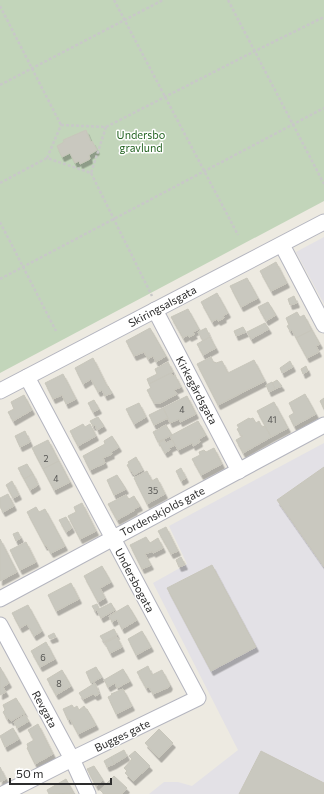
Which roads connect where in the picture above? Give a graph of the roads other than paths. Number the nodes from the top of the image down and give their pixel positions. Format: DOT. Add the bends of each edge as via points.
graph roads {
  1 [pos="324,222"];
  2 [pos="282,245"];
  3 [pos="156,309"];
  4 [pos="324,324"];
  5 [pos="27,377"];
  6 [pos="0,391"];
  7 [pos="324,425"];
  8 [pos="239,471"];
  9 [pos="113,537"];
  10 [pos="0,599"];
  11 [pos="0,625"];
  12 [pos="198,698"];
  13 [pos="72,759"];
  14 [pos="4,794"];
  15 [pos="88,794"];
  1 -- 2 [label="street, Skiringsalsgata"];
  2 -- 3 [label="street, Skiringsalsgata"];
  2 -- 4 [label="street"];
  3 -- 5 [label="street, Skiringsalsgata"];
  3 -- 8 [label="street, Kirkegårdsgata"];
  5 -- 6 [label="street, Skiringsalsgata"];
  5 -- 9 [label="street, Undersbogata"];
  7 -- 8 [label="street, Tordenskjolds gate"];
  8 -- 9 [label="street, Tordenskjolds gate"];
  9 -- 10 [label="street, Tordenskjolds gate"];
  9 -- 12 [label="street, Undersbogata"];
  11 -- 13 [label="street, Revgata"];
  12 -- 13 [label="street, Bugges gate"];
  13 -- 14 [label="street, Bugges gate"];
  13 -- 15 [label="street, Revgata"];
}
